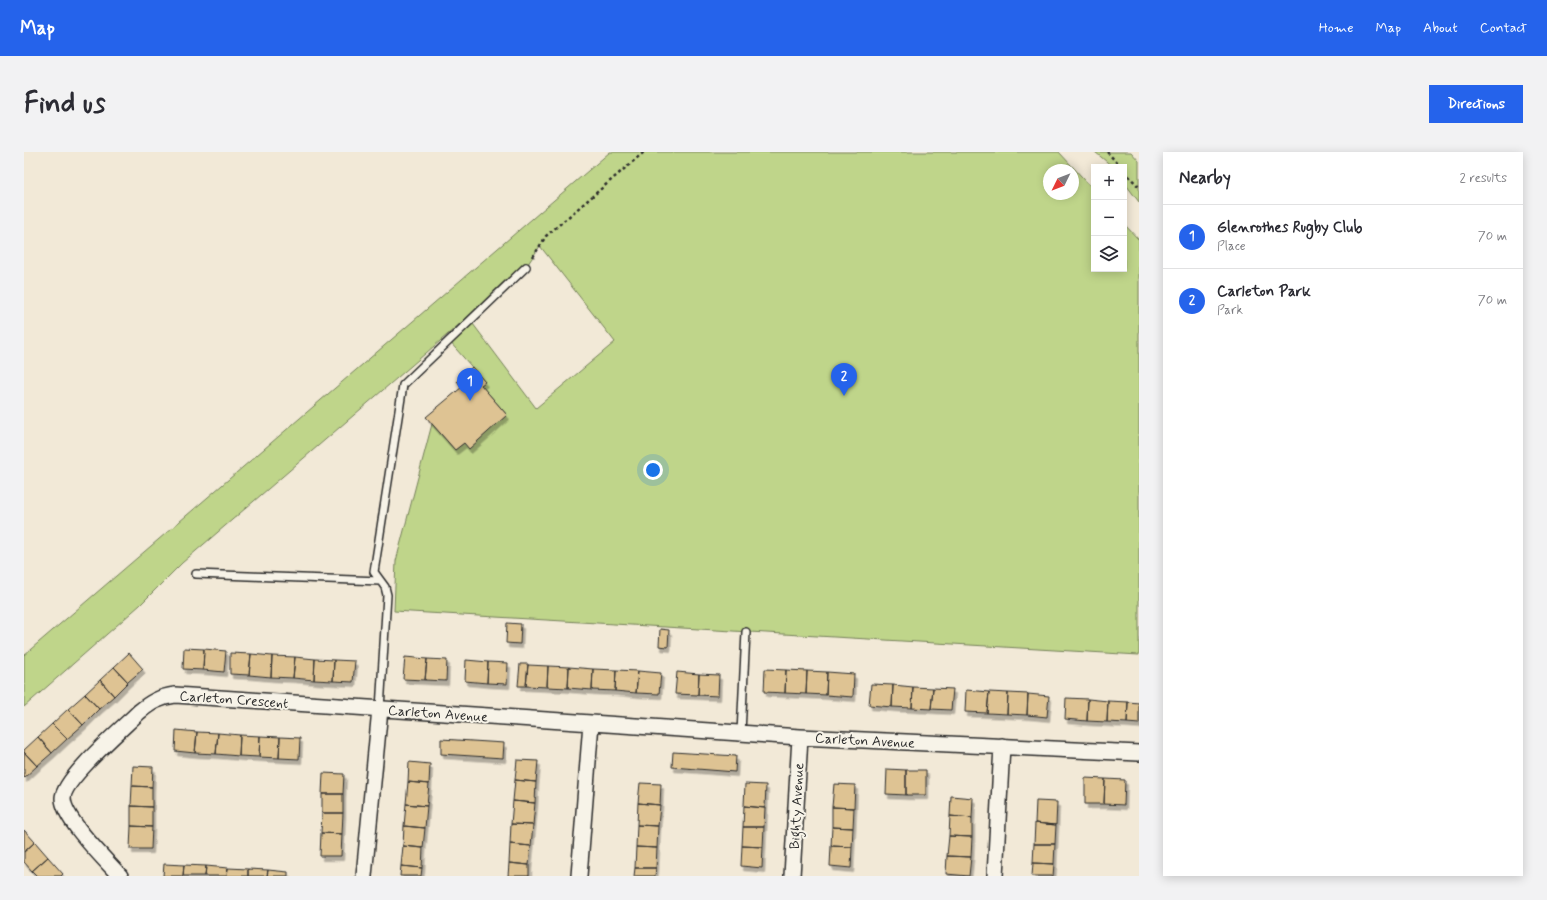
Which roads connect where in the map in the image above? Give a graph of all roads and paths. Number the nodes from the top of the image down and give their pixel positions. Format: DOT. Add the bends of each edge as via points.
graph roads {
  1 [pos="644,152"];
  2 [pos="1108,152"];
  3 [pos="1118,164"];
  4 [pos="1127,174"];
  5 [pos="1139,188"];
  6 [pos="526,266"];
  7 [pos="196,574"];
  8 [pos="380,581"];
  9 [pos="746,632"];
  10 [pos="380,709"];
  11 [pos="591,723"];
  12 [pos="741,732"];
  13 [pos="800,737"];
  14 [pos="1002,746"];
  15 [pos="1139,753"];
  16 [pos="120,876"];
  17 [pos="364,876"];
  18 [pos="579,876"];
  19 [pos="792,876"];
  20 [pos="995,876"];
  1 -- 6 [label="path" via="546,236"];
  2 -- 3 [label="path"];
  4 -- 5 [label="path"];
  6 -- 8 [label="lane" via="403,385 374,572"];
  7 -- 8 [label="lane"];
  8 -- 10 [label="lane" via="387,595"];
  9 -- 12 [label="lane"];
  10 -- 11 [label="street, Carleton Avenue"];
  10 -- 16 [label="street, Carleton Crescent" via="175,694 161,697 149,704 68,783 63,798 76,826"];
  10 -- 17 [label="street, Carleton Avenue"];
  11 -- 12 [label="street, Carleton Avenue"];
  11 -- 18 [label="street"];
  12 -- 13 [label="street, Carleton Avenue"];
  13 -- 14 [label="street, Carleton Avenue"];
  13 -- 19 [label="street, Bighty Avenue"];
  14 -- 15 [label="street, Carleton Avenue"];
  14 -- 20 [label="street"];
}
